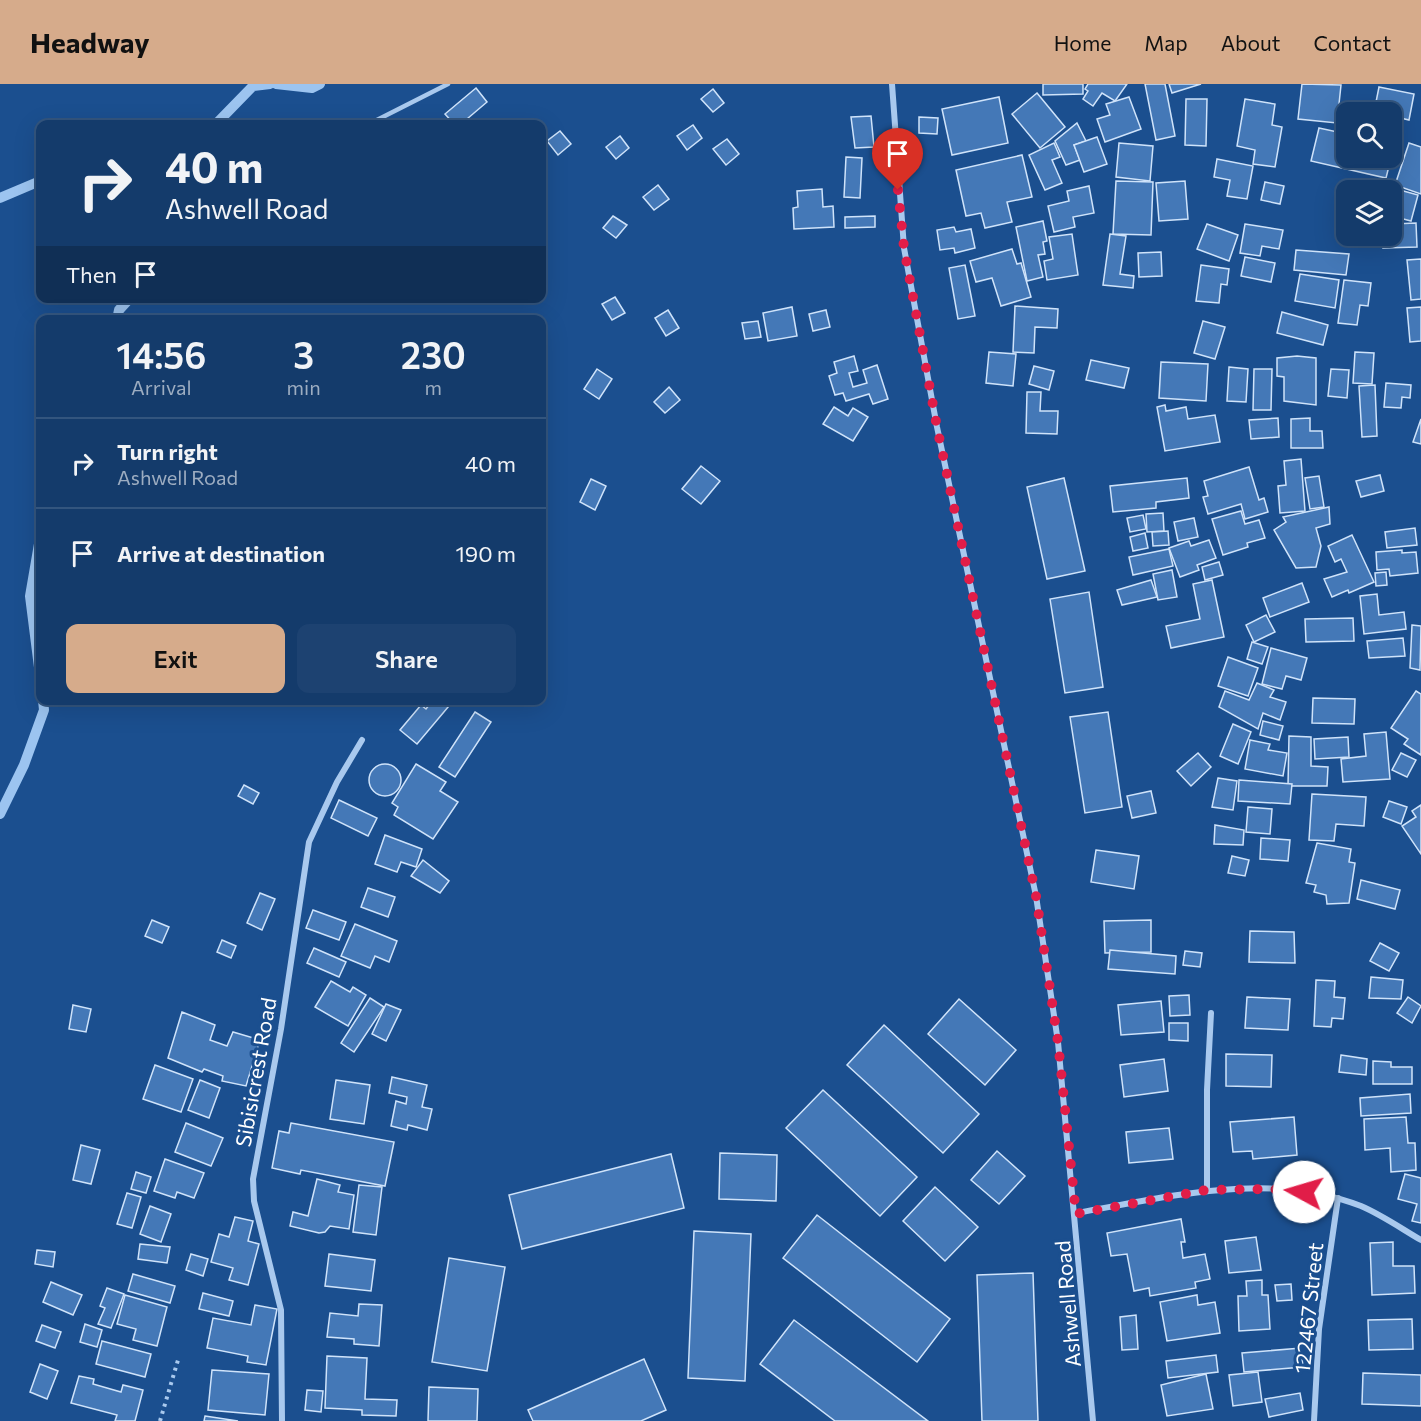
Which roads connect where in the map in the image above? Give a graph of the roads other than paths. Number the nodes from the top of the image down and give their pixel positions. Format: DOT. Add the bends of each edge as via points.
graph roads {
  1 [pos="448,84"];
  2 [pos="893,85"];
  3 [pos="377,120"];
  4 [pos="362,740"];
  5 [pos="1211,1013"];
  6 [pos="1207,1190"];
  7 [pos="1338,1198"];
  8 [pos="1076,1214"];
  9 [pos="1421,1240"];
  10 [pos="282,1421"];
  11 [pos="1093,1421"];
  12 [pos="1314,1421"];
  1 -- 3 [label="lane"];
  2 -- 8 [label="street, Ashwell Road" via="904,248 937,427 1036,896 1058,1042"];
  4 -- 10 [label="street, Sibisicrest Road" via="309,842 281,1029 253,1179 254,1201 281,1310"];
  5 -- 6 [label="street"];
  6 -- 7 [label="street" via="1269,1189"];
  6 -- 8 [label="street"];
  7 -- 9 [label="street" via="1364,1207"];
  7 -- 12 [label="street, 122467 Street" via="1319,1329"];
  8 -- 11 [label="street, Ashwell Road"];
}
